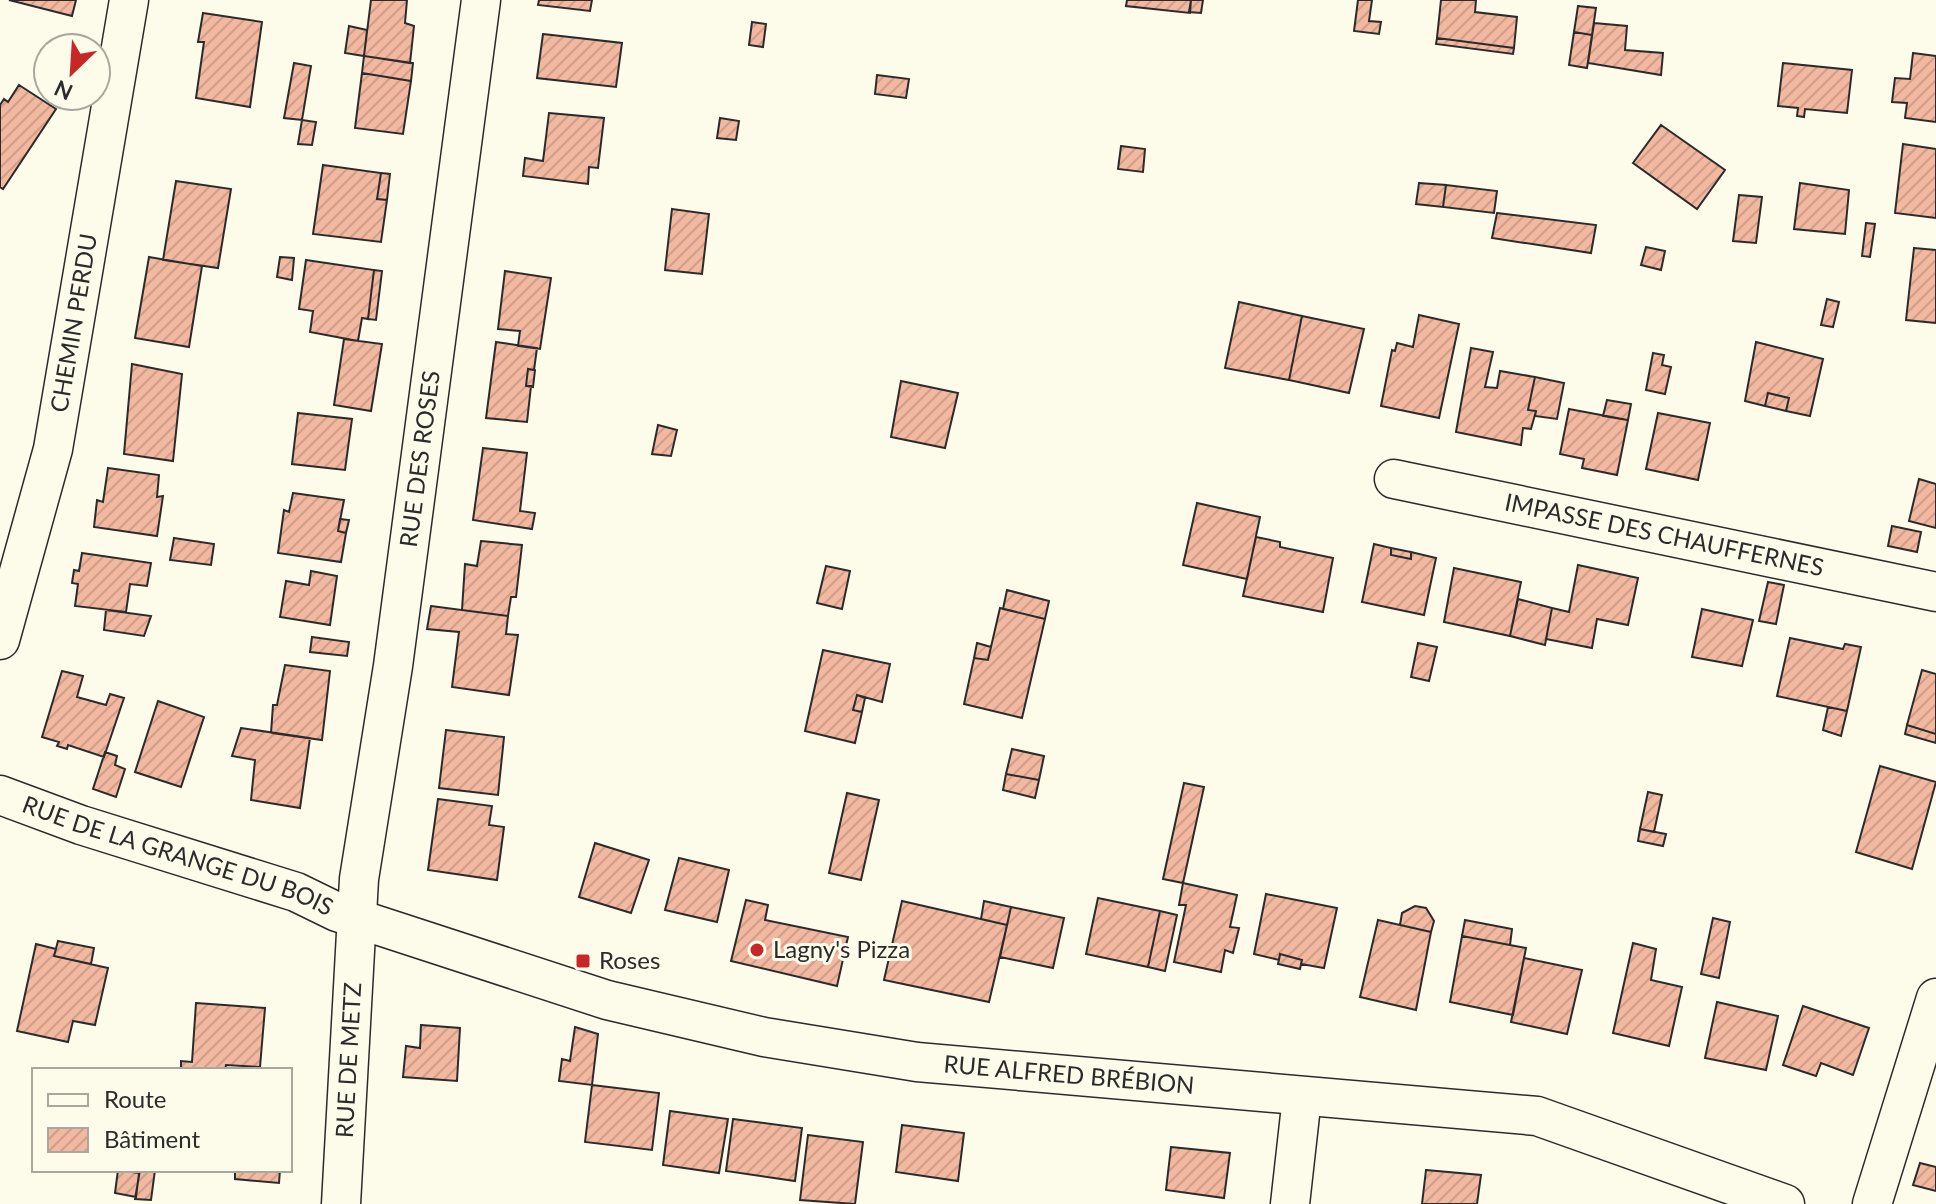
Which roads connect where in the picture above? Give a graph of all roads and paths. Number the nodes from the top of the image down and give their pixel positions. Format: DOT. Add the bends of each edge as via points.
graph roads {
  1 [pos="129,0"];
  2 [pos="481,0"];
  3 [pos="1394,479"];
  4 [pos="1936,592"];
  5 [pos="0,640"];
  6 [pos="0,795"];
  7 [pos="357,918"];
  8 [pos="1936,998"];
  9 [pos="1302,1097"];
  10 [pos="341,1204"];
  11 [pos="1290,1204"];
  12 [pos="1785,1204"];
  13 [pos="1872,1204"];
  1 -- 5 [label="street, CHEMIN PERDU" via="53,449"];
  2 -- 7 [label="street, RUE DES ROSES"];
  3 -- 4 [label="street, IMPASSE DES CHAUFFERNES"];
  6 -- 7 [label="street, RUE DE LA GRANGE DU BOIS" via="296,892"];
  7 -- 9 [label="street, RUE ALFRED BRÉBION" via="607,1000 764,1037 917,1062"];
  7 -- 10 [label="street, RUE DE METZ"];
  8 -- 13 [label="street"];
  9 -- 11 [label="street"];
  9 -- 12 [label="street, RUE ALFRED BRÉBION" via="1537,1116"];
}
